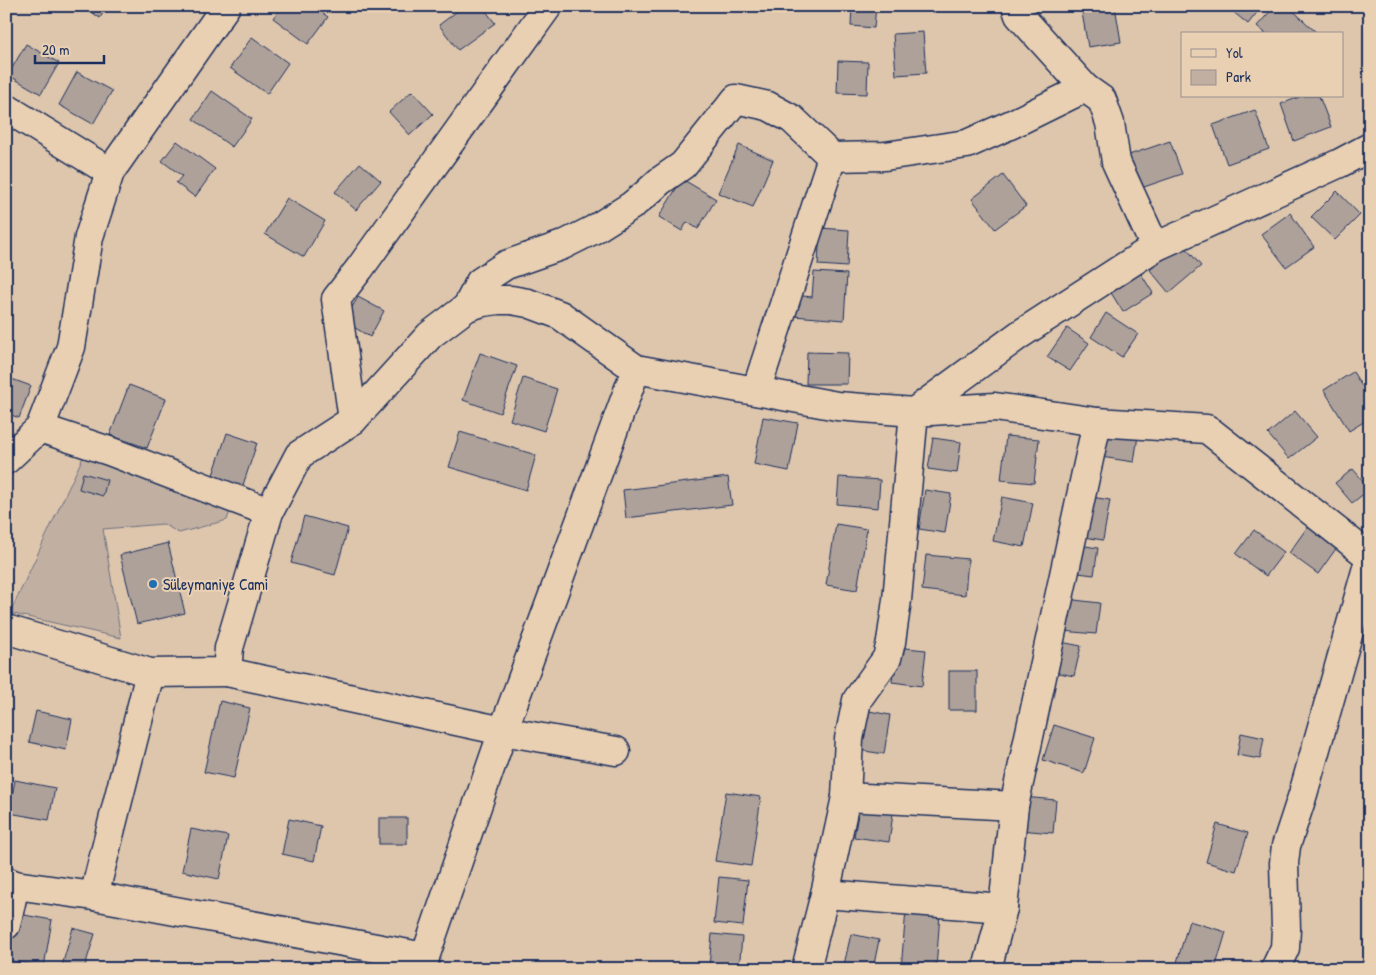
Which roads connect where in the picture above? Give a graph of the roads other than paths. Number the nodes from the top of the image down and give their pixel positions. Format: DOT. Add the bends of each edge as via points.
graph roads {
  1 [pos="548,6"];
  2 [pos="1016,6"];
  3 [pos="219,8"];
  4 [pos="1084,88"];
  5 [pos="6,108"];
  6 [pos="1370,147"];
  7 [pos="832,157"];
  8 [pos="110,172"];
  9 [pos="1155,247"];
  10 [pos="467,307"];
  11 [pos="636,369"];
  12 [pos="756,391"];
  13 [pos="914,412"];
  14 [pos="353,420"];
  15 [pos="1097,422"];
  16 [pos="40,428"];
  17 [pos="6,460"];
  18 [pos="269,512"];
  19 [pos="1370,557"];
  20 [pos="6,629"];
  21 [pos="226,672"];
  22 [pos="150,673"];
  23 [pos="503,732"];
  24 [pos="616,751"];
  25 [pos="846,797"];
  26 [pos="1014,806"];
  27 [pos="11,883"];
  28 [pos="825,894"];
  29 [pos="94,896"];
  30 [pos="1003,908"];
  31 [pos="6,926"];
  32 [pos="424,963"];
  33 [pos="806,969"];
  34 [pos="987,969"];
  35 [pos="1275,969"];
  1 -- 14 [label="street" via="336,299"];
  2 -- 4 [label="street" via="1019,15"];
  3 -- 8 [label="street"];
  4 -- 7 [label="street" via="967,144 885,156"];
  4 -- 9 [label="street" via="1102,100 1110,123 1116,162"];
  5 -- 8 [label="street"];
  6 -- 9 [label="street"];
  7 -- 10 [label="street" via="792,118 768,106 736,99 683,165 636,202 562,245 506,265 480,282"];
  7 -- 12 [label="street"];
  8 -- 16 [label="street" via="89,237 71,347"];
  9 -- 13 [label="street" via="1018,335"];
  10 -- 11 [label="street" via="498,300 528,303 560,315"];
  10 -- 14 [label="street" via="430,335"];
  11 -- 12 [label="street"];
  11 -- 23 [label="street"];
  12 -- 13 [label="street" via="837,406"];
  13 -- 15 [label="street" via="995,407"];
  13 -- 25 [label="street" via="891,642 887,658 857,700 849,739"];
  14 -- 18 [label="street" via="299,455"];
  15 -- 19 [label="street" via="1207,429"];
  15 -- 26 [label="street"];
  16 -- 17 [label="street"];
  16 -- 18 [label="street"];
  18 -- 21 [label="street"];
  19 -- 35 [label="street" via="1286,846 1285,948"];
  20 -- 22 [label="street"];
  21 -- 22 [label="street"];
  21 -- 23 [label="street"];
  22 -- 29 [label="street"];
  23 -- 24 [label="street"];
  23 -- 32 [label="street"];
  25 -- 26 [label="street"];
  25 -- 28 [label="street"];
  26 -- 30 [label="street"];
  27 -- 29 [label="street"];
  27 -- 31 [label="street"];
  28 -- 30 [label="street"];
  28 -- 33 [label="street"];
  29 -- 32 [label="street"];
  30 -- 34 [label="street"];
}
